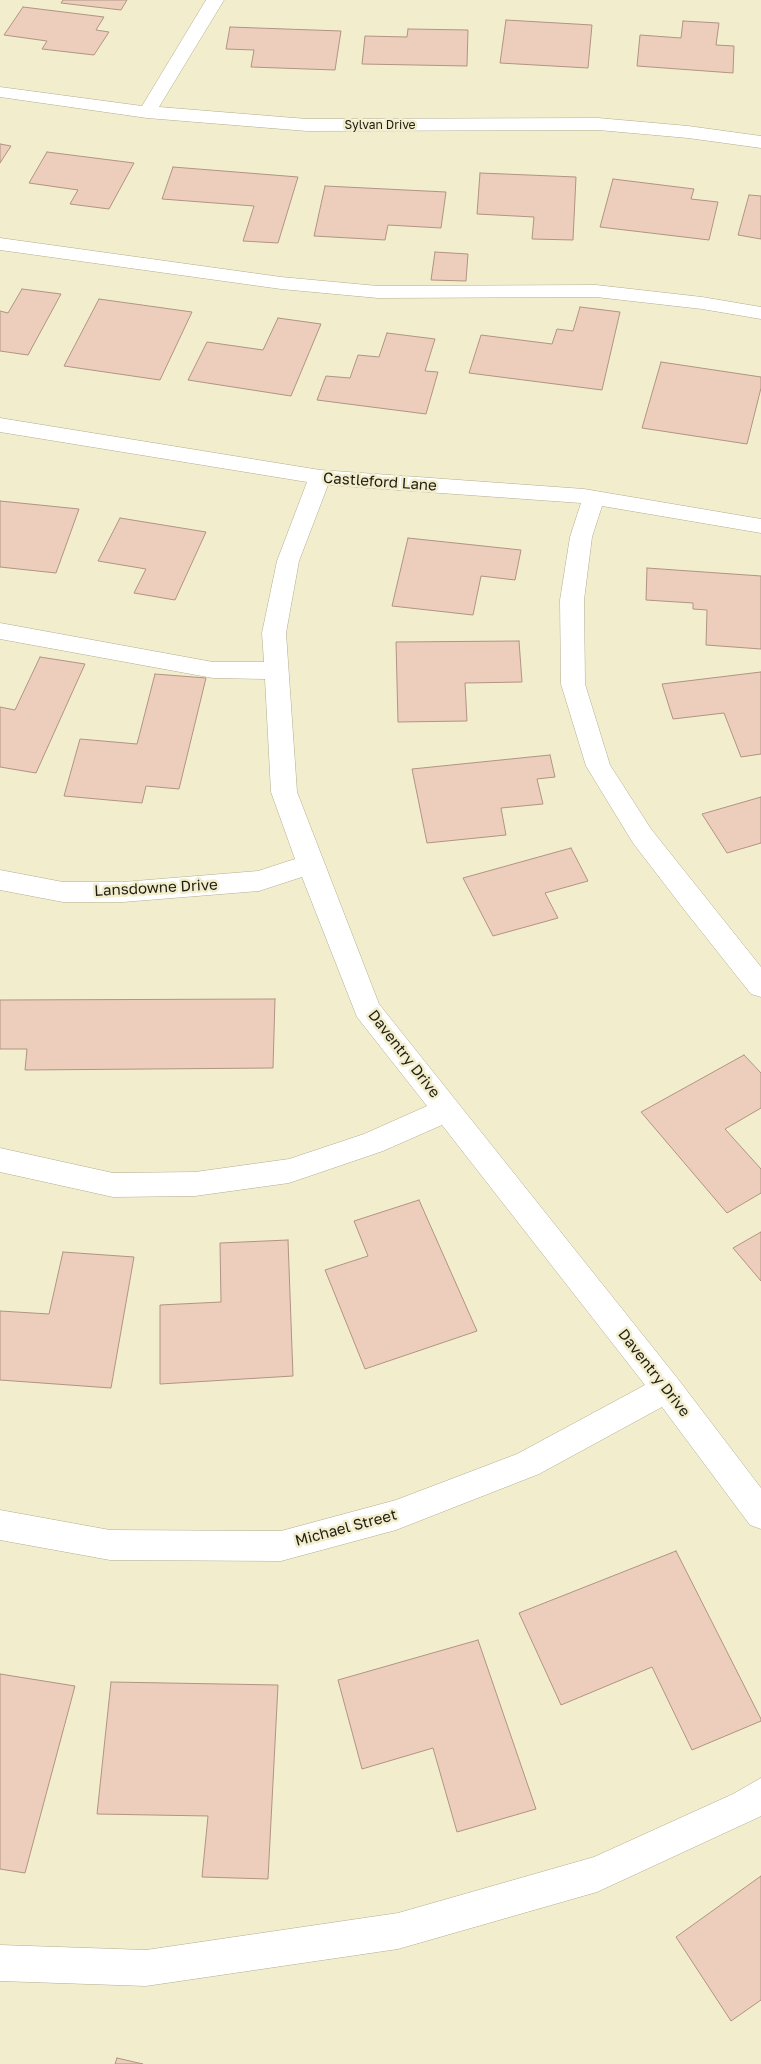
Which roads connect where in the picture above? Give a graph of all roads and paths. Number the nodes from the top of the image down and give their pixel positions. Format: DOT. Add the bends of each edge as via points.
graph roads {
  1 [pos="215,0"];
  2 [pos="0,92"];
  3 [pos="147,112"];
  4 [pos="761,142"];
  5 [pos="0,244"];
  6 [pos="761,313"];
  7 [pos="0,426"];
  8 [pos="320,478"];
  9 [pos="594,498"];
  10 [pos="761,526"];
  11 [pos="0,631"];
  12 [pos="277,671"];
  13 [pos="310,864"];
  14 [pos="0,880"];
  15 [pos="761,986"];
  16 [pos="447,1110"];
  17 [pos="0,1160"];
  18 [pos="667,1389"];
  19 [pos="761,1514"];
  20 [pos="0,1525"];
  21 [pos="761,1796"];
  22 [pos="0,1963"];
  1 -- 3 [label="street"];
  2 -- 3 [label="street, Sylvan Drive"];
  3 -- 4 [label="street, Sylvan Drive" via="307,125 598,124"];
  5 -- 6 [label="street" via="282,283 368,291 596,291"];
  7 -- 8 [label="street, Castleford Lane"];
  8 -- 9 [label="street, Castleford Lane"];
  8 -- 12 [label="street, Daventry Drive" via="288,561 274,633"];
  9 -- 10 [label="street, Castleford Lane"];
  9 -- 15 [label="street" via="581,536 572,600 573,684 598,766 642,836"];
  11 -- 12 [label="street" via="213,670"];
  12 -- 13 [label="street, Daventry Drive" via="284,792"];
  13 -- 14 [label="street, Lansdowne Drive" via="259,880 123,892 63,892"];
  13 -- 16 [label="street, Daventry Drive" via="367,1009"];
  16 -- 17 [label="street" via="374,1144 289,1171 195,1184 113,1185"];
  16 -- 18 [label="street, Daventry Drive"];
  18 -- 19 [label="street, Daventry Drive"];
  18 -- 20 [label="street, Michael Street" via="528,1464 396,1515 281,1546 110,1545"];
  21 -- 22 [label="street" via="597,1874 398,1931 146,1968"];
}
